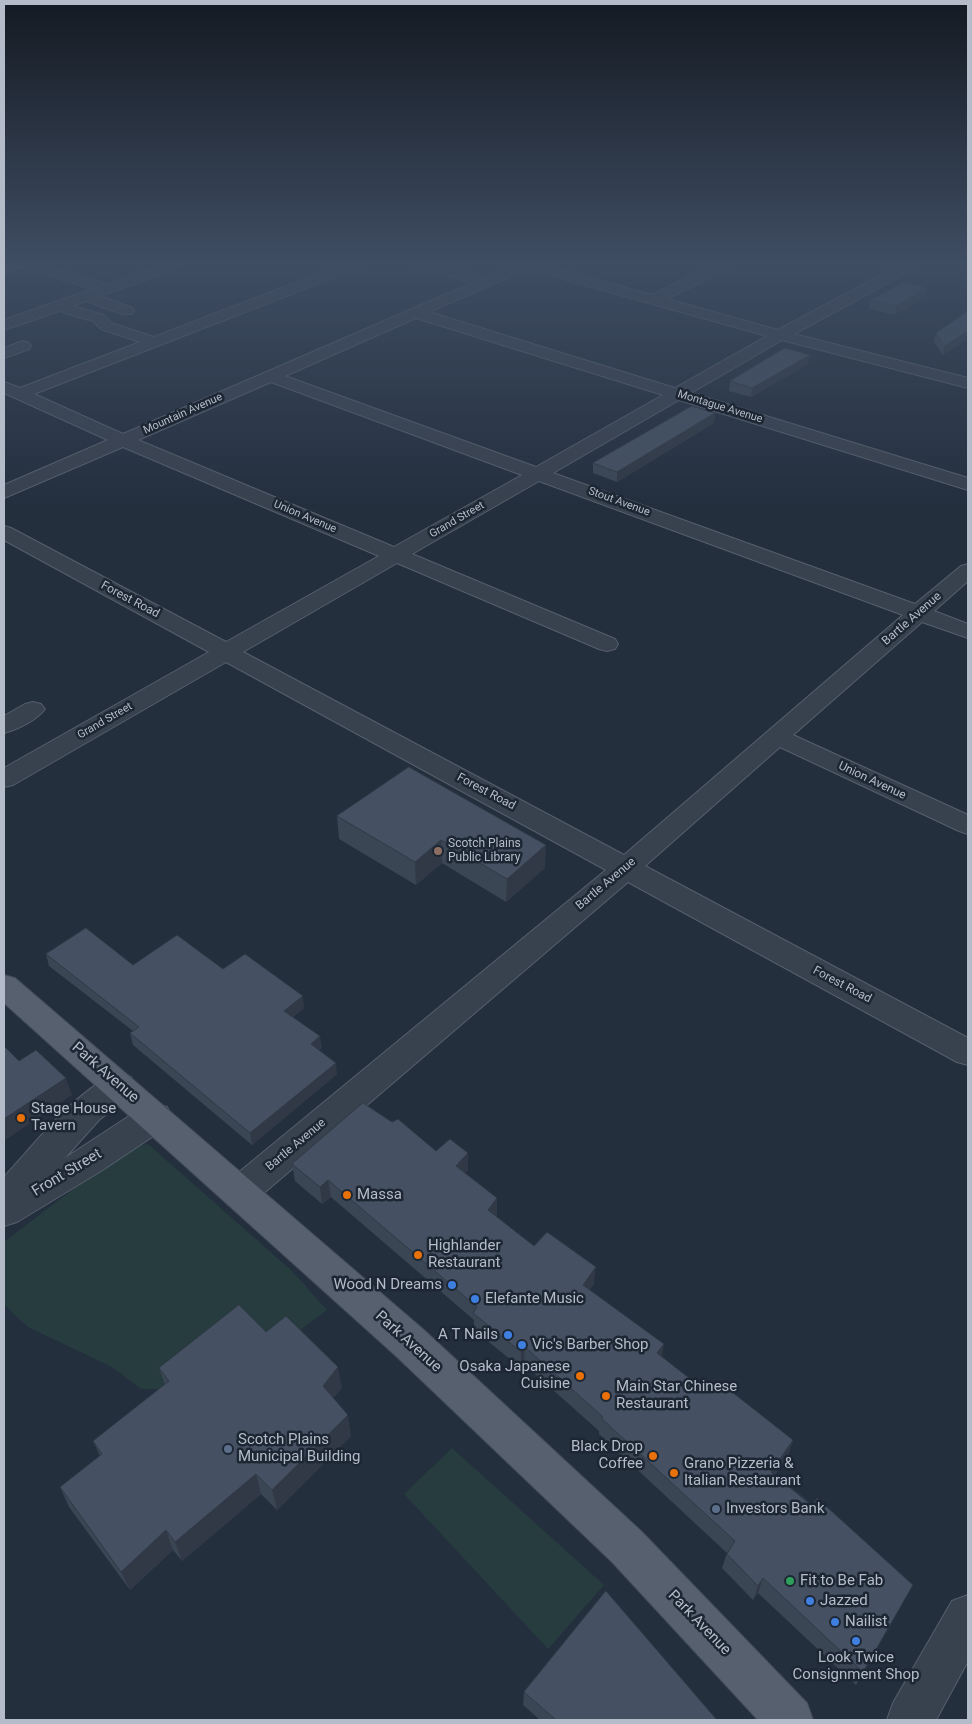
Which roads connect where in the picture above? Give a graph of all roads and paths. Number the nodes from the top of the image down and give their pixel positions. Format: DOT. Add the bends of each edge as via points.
graph roads {
  1 [pos="148,344"];
  2 [pos="343,344"];
  3 [pos="517,344"];
  4 [pos="763,344"];
  5 [pos="817,344"];
  6 [pos="23,346"];
  7 [pos="4,353"];
  8 [pos="968,370"];
  9 [pos="270,376"];
  10 [pos="961,381"];
  11 [pos="12,391"];
  12 [pos="677,394"];
  13 [pos="122,440"];
  14 [pos="539,473"];
  15 [pos="968,484"];
  16 [pos="4,492"];
  17 [pos="4,532"];
  18 [pos="396,555"];
  19 [pos="968,570"];
  20 [pos="918,613"];
  21 [pos="968,631"];
  22 [pos="607,644"];
  23 [pos="226,652"];
  24 [pos="33,709"];
  25 [pos="4,726"];
  26 [pos="776,737"];
  27 [pos="5,776"];
  28 [pos="968,825"];
  29 [pos="626,868"];
  30 [pos="4,986"];
  31 [pos="968,1053"];
  32 [pos="119,1086"];
  33 [pos="154,1117"];
  34 [pos="239,1192"];
  35 [pos="4,1200"];
  36 [pos="4,1211"];
  37 [pos="968,1617"];
  38 [pos="790,1720"];
  39 [pos="910,1720"];
  1 -- 11 [label="street"];
  2 -- 9 [label="street, Mountain Avenue"];
  3 -- 12 [label="street, Montague Avenue"];
  4 -- 12 [label="street, Grand Street"];
  5 -- 10 [label="street"];
  6 -- 7 [label="street"];
  8 -- 10 [label="street"];
  9 -- 13 [label="street, Mountain Avenue"];
  9 -- 14 [label="street, Stout Avenue"];
  11 -- 13 [label="street, Union Avenue"];
  12 -- 14 [label="street, Grand Street"];
  12 -- 15 [label="street, Montague Avenue"];
  13 -- 16 [label="street, Mountain Avenue"];
  13 -- 18 [label="street, Union Avenue"];
  14 -- 18 [label="street, Grand Street"];
  14 -- 20 [label="street, Stout Avenue"];
  17 -- 23 [label="street, Forest Road"];
  18 -- 22 [label="street, Union Avenue"];
  18 -- 23 [label="street, Grand Street"];
  19 -- 20 [label="street, Bartle Avenue"];
  20 -- 21 [label="street, Stout Avenue"];
  20 -- 26 [label="street, Bartle Avenue"];
  23 -- 27 [label="street, Grand Street"];
  23 -- 29 [label="street, Forest Road"];
  24 -- 25 [label="street"];
  26 -- 28 [label="street, Union Avenue"];
  26 -- 29 [label="street, Bartle Avenue"];
  29 -- 31 [label="street, Forest Road"];
  29 -- 34 [label="street, Bartle Avenue"];
  30 -- 32 [label="main road, Park Avenue"];
  32 -- 33 [label="main road, Park Avenue"];
  32 -- 35 [label="street, Front Street" via="87,1111"];
  33 -- 34 [label="main road, Park Avenue"];
  33 -- 36 [label="street, Front Street" via="89,1161"];
  34 -- 38 [label="main road, Park Avenue" via="410,1342 627,1546"];
  37 -- 39 [label="street"];
}
